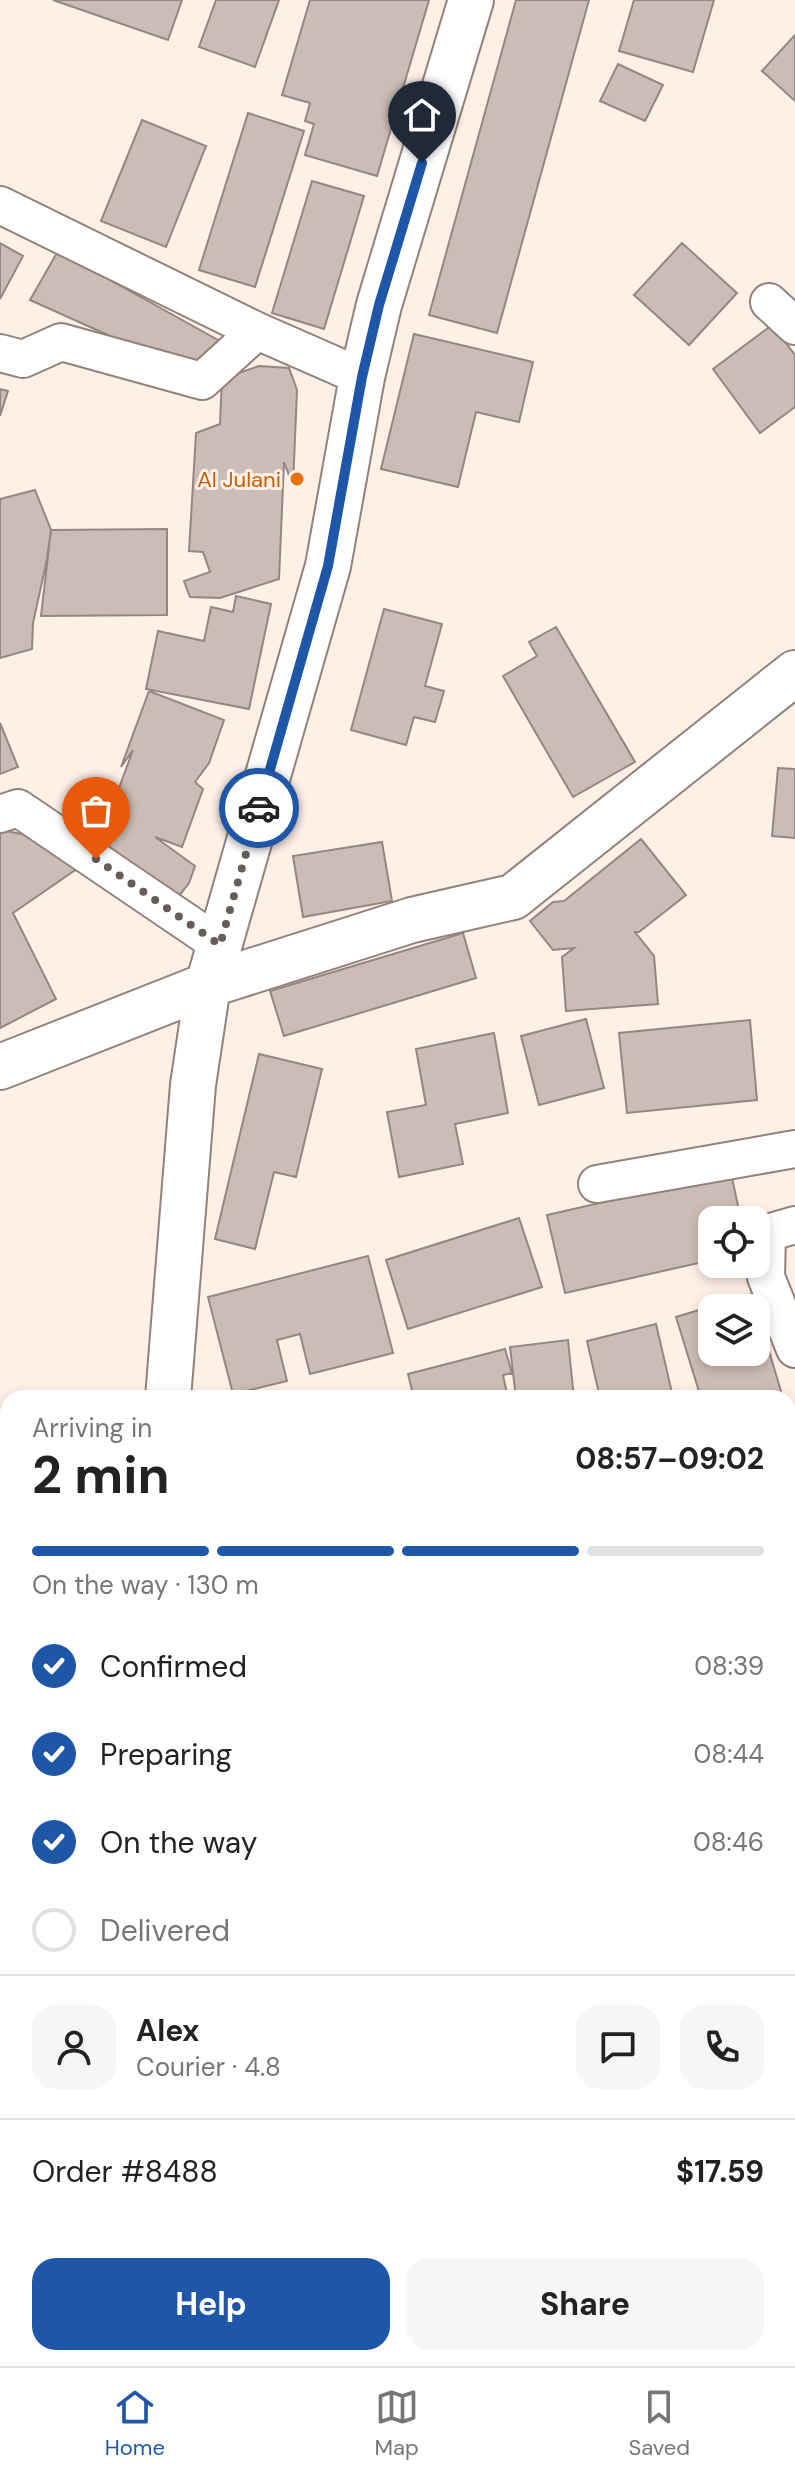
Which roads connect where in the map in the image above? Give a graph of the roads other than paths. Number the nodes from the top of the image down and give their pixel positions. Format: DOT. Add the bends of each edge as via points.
graph roads {
  1 [pos="471,0"];
  2 [pos="0,205"];
  3 [pos="769,302"];
  4 [pos="795,326"];
  5 [pos="257,331"];
  6 [pos="0,353"];
  7 [pos="362,377"];
  8 [pos="795,673"];
  9 [pos="0,814"];
  10 [pos="214,965"];
  11 [pos="0,1067"];
  12 [pos="795,1149"];
  13 [pos="597,1184"];
  14 [pos="795,1225"];
  15 [pos="795,1349"];
  16 [pos="169,1390"];
  1 -- 7 [label="street"];
  2 -- 5 [label="street"];
  3 -- 4 [label="street"];
  5 -- 6 [label="street" via="202,381 61,342 23,359"];
  5 -- 7 [label="street"];
  7 -- 10 [label="street" via="328,566"];
  8 -- 10 [label="street" via="513,897"];
  9 -- 10 [label="street" via="18,808"];
  10 -- 11 [label="street"];
  10 -- 16 [label="street" via="193,1085"];
  12 -- 13 [label="street"];
  14 -- 15 [label="street" via="767,1233 766,1277"];
}
